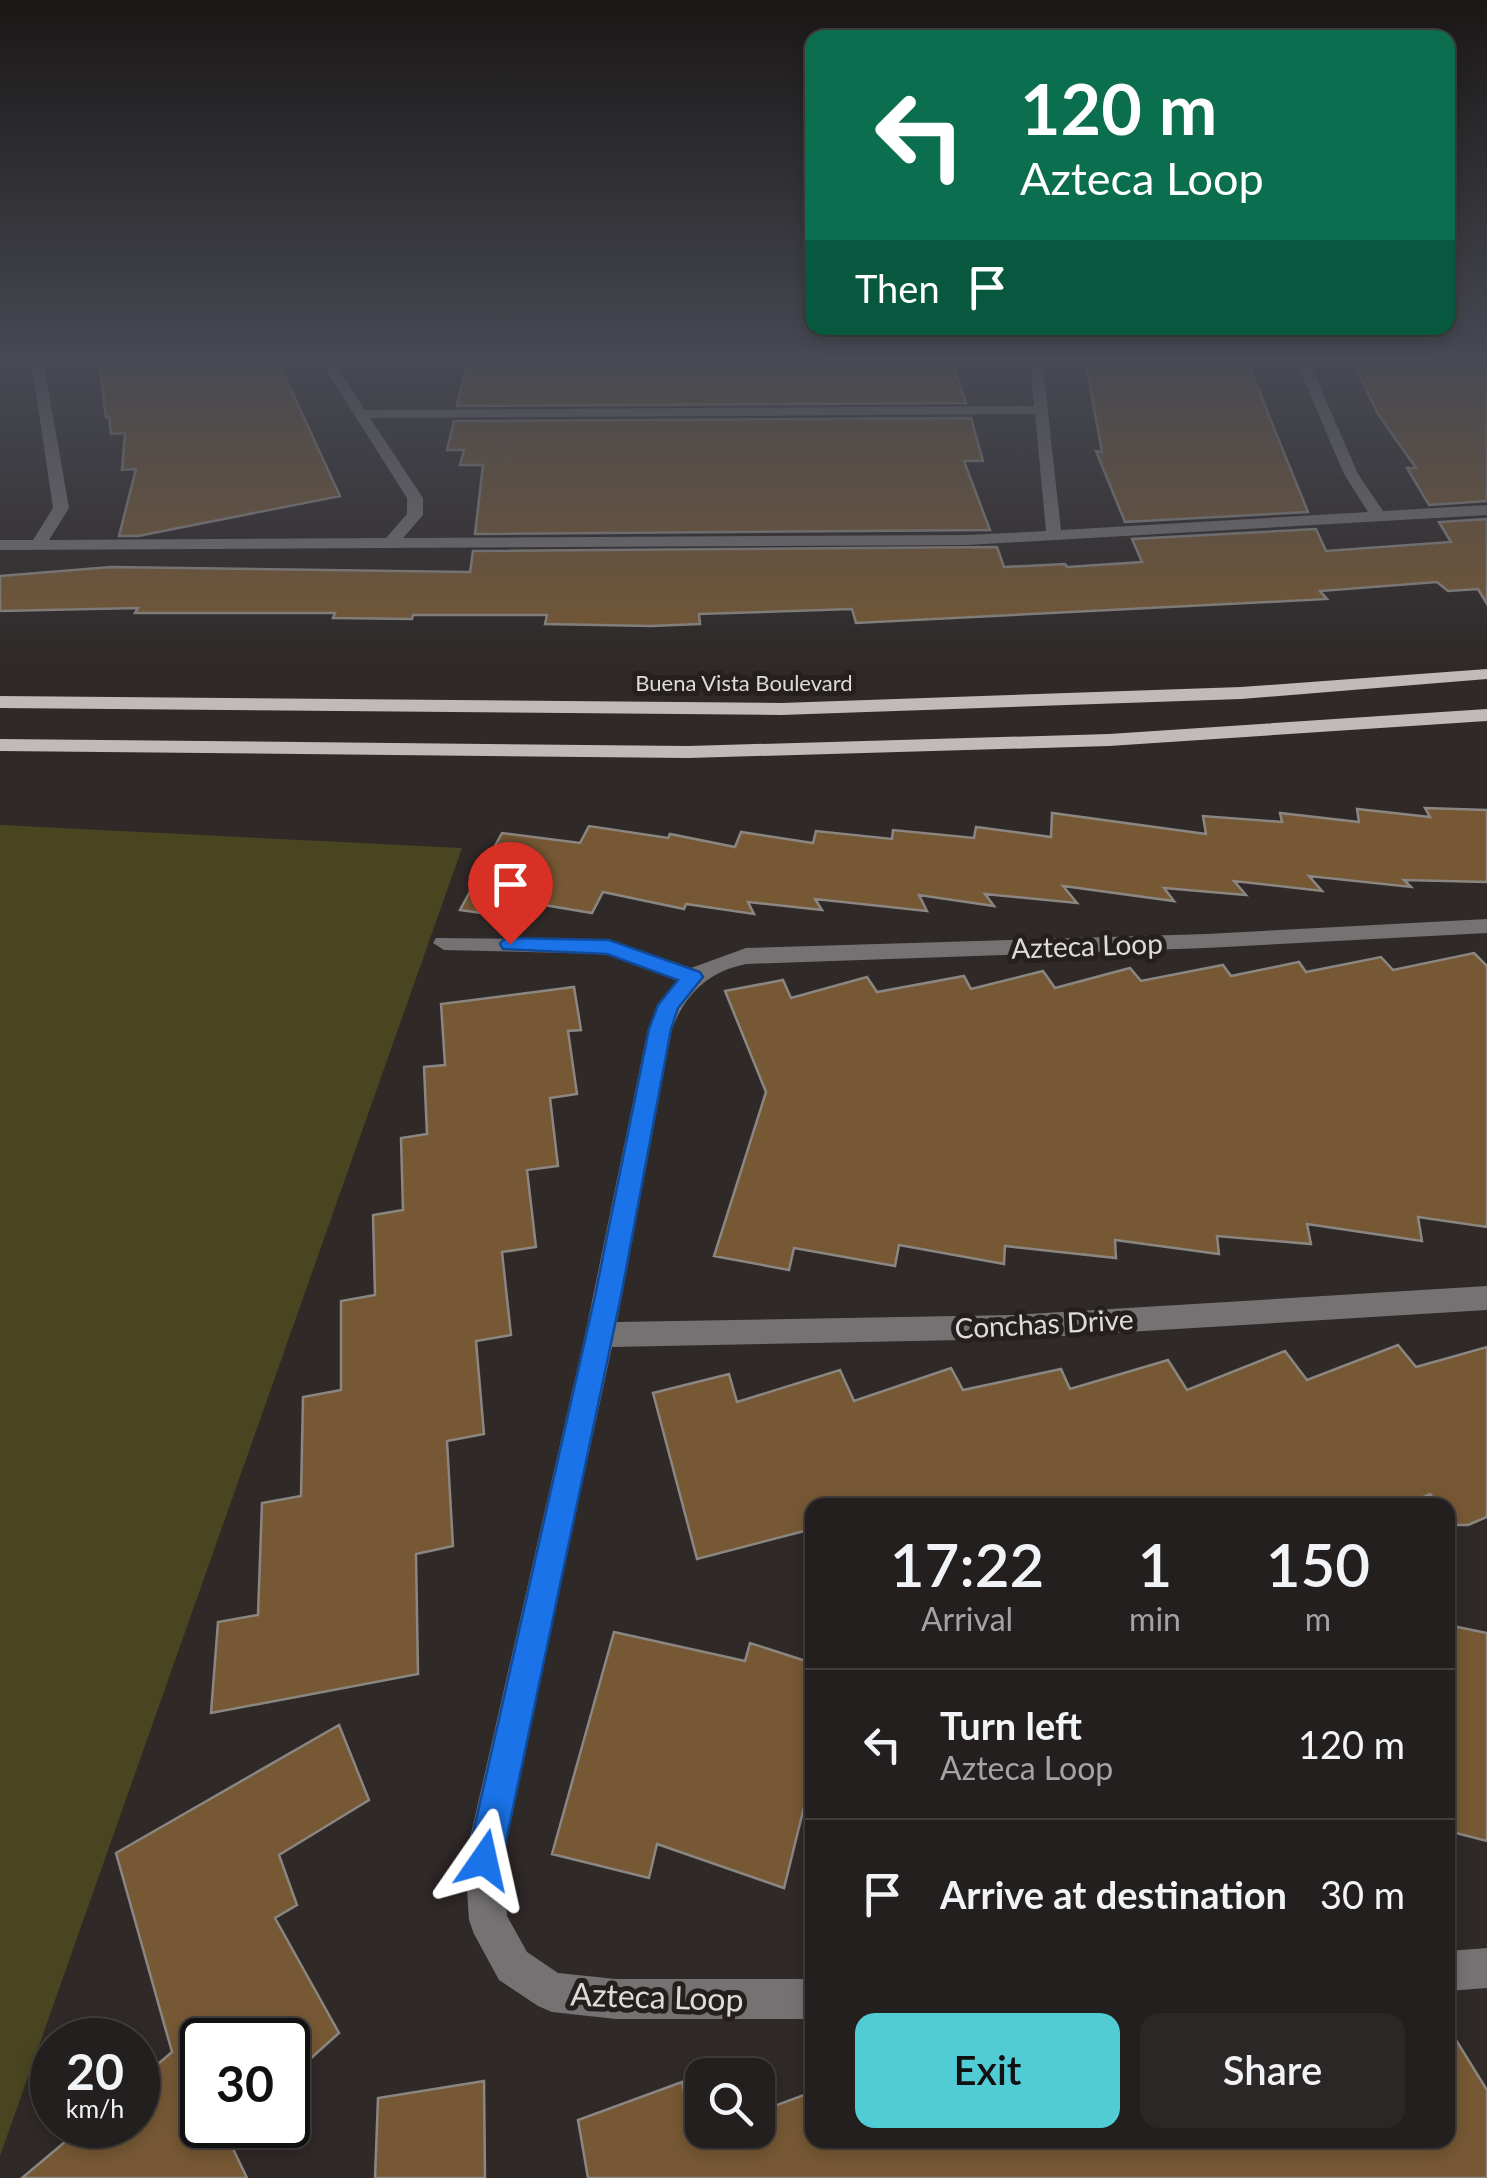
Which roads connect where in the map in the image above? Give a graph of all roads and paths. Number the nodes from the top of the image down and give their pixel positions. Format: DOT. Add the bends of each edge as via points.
graph roads {
  1 [pos="53,461"];
  2 [pos="389,461"];
  3 [pos="1046,461"];
  4 [pos="1345,461"];
  5 [pos="1487,510"];
  6 [pos="1380,518"];
  7 [pos="1054,536"];
  8 [pos="39,543"];
  9 [pos="388,544"];
  10 [pos="0,545"];
  11 [pos="1487,674"];
  12 [pos="0,702"];
  13 [pos="1487,715"];
  14 [pos="0,745"];
  15 [pos="1487,926"];
  16 [pos="444,943"];
  17 [pos="692,977"];
  18 [pos="1487,1298"];
  19 [pos="600,1334"];
  20 [pos="1487,1968"];
  21 [pos="1455,1970"];
  22 [pos="805,1999"];
  1 -- 8 [label="street" via="61,508"];
  2 -- 9 [label="street" via="414,498 415,514"];
  3 -- 7 [label="street"];
  4 -- 6 [label="street"];
  5 -- 6 [label="street"];
  6 -- 7 [label="street"];
  7 -- 9 [label="street"];
  8 -- 9 [label="street"];
  8 -- 10 [label="street"];
  11 -- 12 [label="main road, Buena Vista Boulevard" via="1241,693 781,709"];
  13 -- 14 [label="main road" via="1108,740 688,752"];
  15 -- 17 [label="street, Azteca Loop" via="746,956 720,960"];
  16 -- 17 [label="street" via="609,947"];
  17 -- 19 [label="street, Azteca Loop" via="668,1005 660,1029"];
  18 -- 19 [label="street, Conchas Drive" via="1012,1326"];
  19 -- 22 [label="street, Azteca Loop" via="496,1796 484,1860 488,1920 513,1966 552,1992"];
  20 -- 21 [label="street"];
}
